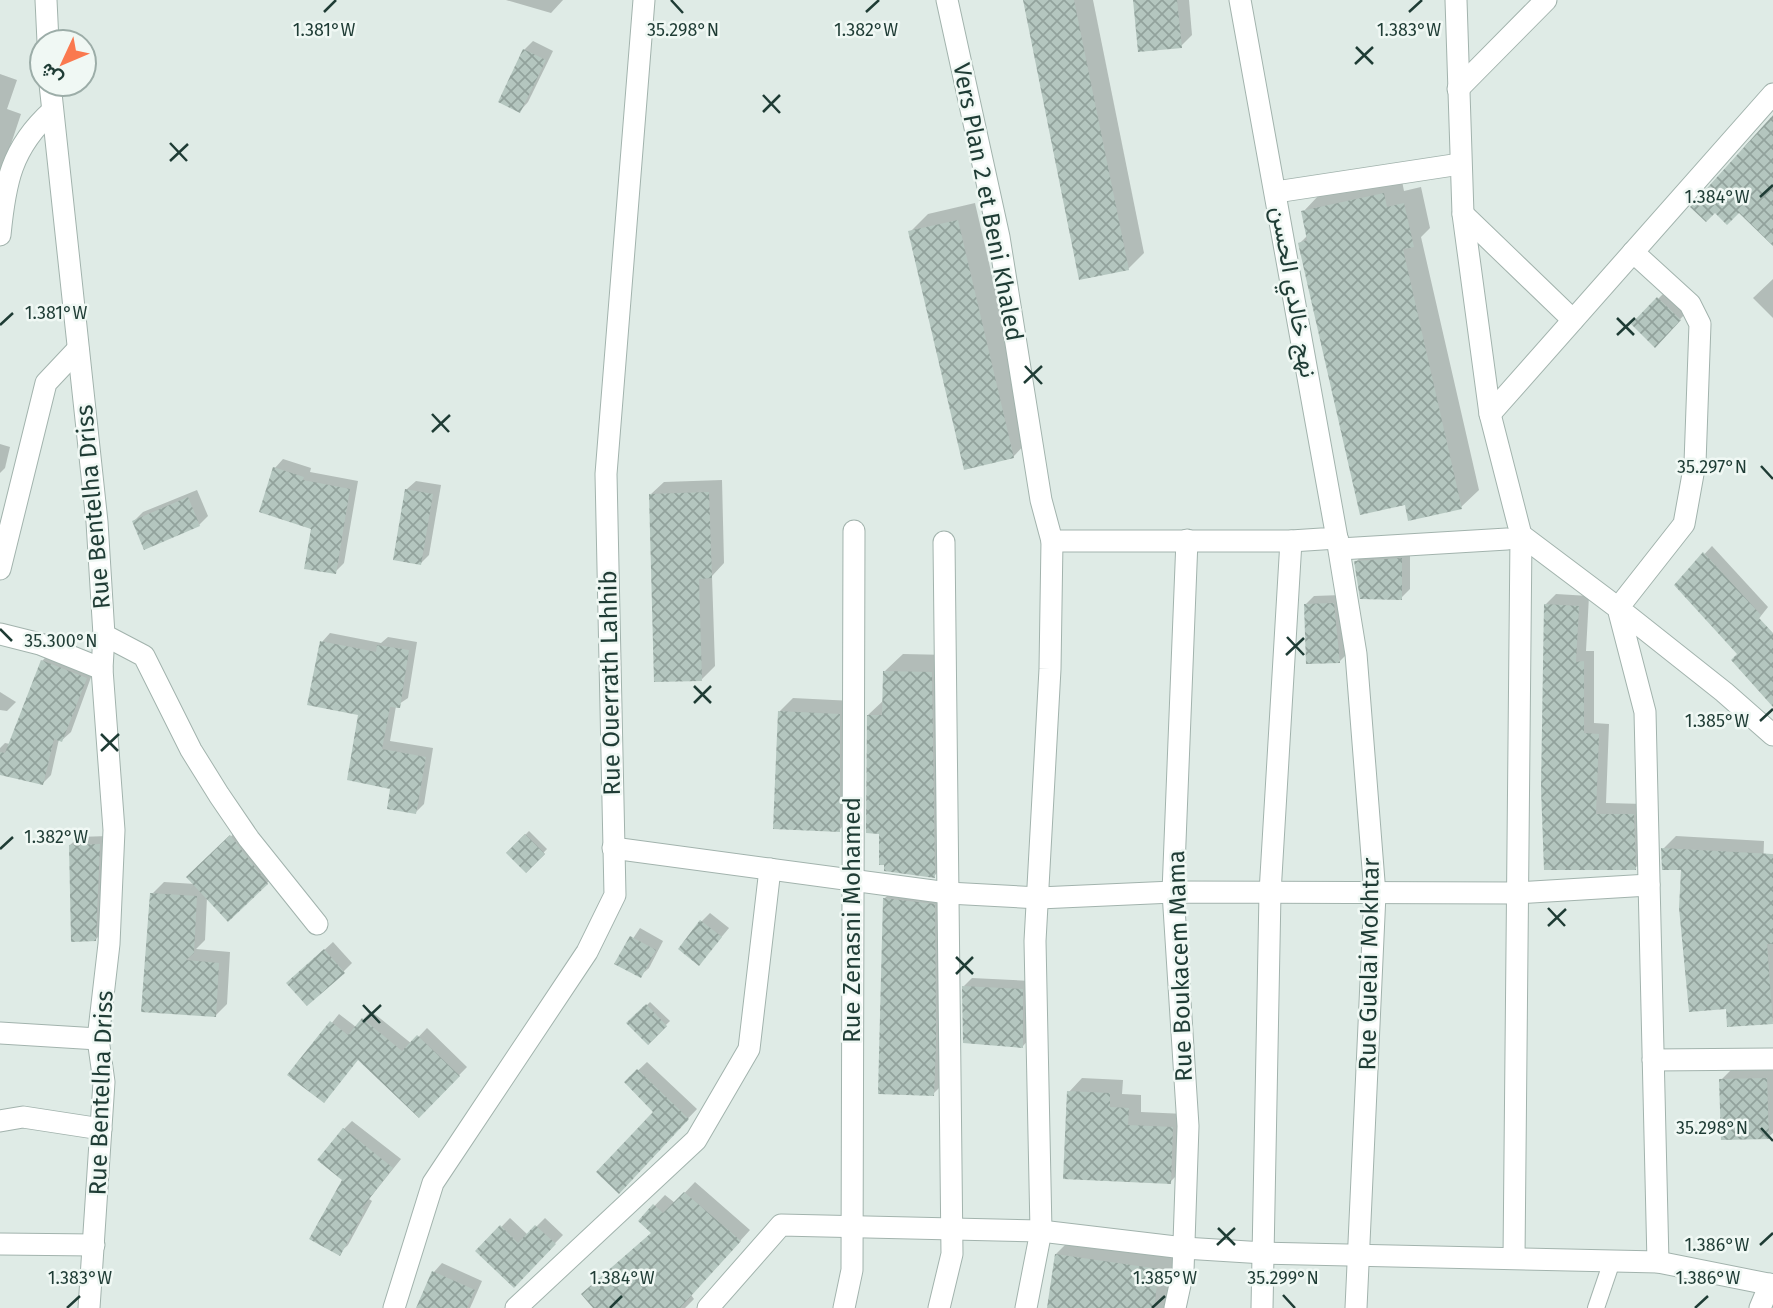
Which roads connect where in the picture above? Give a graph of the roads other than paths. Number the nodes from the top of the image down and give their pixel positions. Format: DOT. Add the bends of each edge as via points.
graph roads {
  1 [pos="46,0"];
  2 [pos="644,0"];
  3 [pos="947,0"];
  4 [pos="1241,0"];
  5 [pos="1455,0"];
  6 [pos="1546,0"];
  7 [pos="47,28"];
  8 [pos="1458,89"];
  9 [pos="1773,94"];
  10 [pos="51,98"];
  11 [pos="52,111"];
  12 [pos="1460,164"];
  13 [pos="1276,192"];
  14 [pos="1463,215"];
  15 [pos="0,236"];
  16 [pos="1633,252"];
  17 [pos="1573,320"];
  18 [pos="78,349"];
  19 [pos="1490,414"];
  20 [pos="854,531"];
  21 [pos="1514,537"];
  22 [pos="1337,538"];
  23 [pos="1188,540"];
  24 [pos="1052,541"];
  25 [pos="1291,541"];
  26 [pos="944,542"];
  27 [pos="0,569"];
  28 [pos="1618,608"];
  29 [pos="0,634"];
  30 [pos="103,635"];
  31 [pos="102,669"];
  32 [pos="1773,735"];
  33 [pos="613,848"];
  34 [pos="770,869"];
  35 [pos="852,879"];
  36 [pos="1649,885"];
  37 [pos="1173,892"];
  38 [pos="948,893"];
  39 [pos="1270,893"];
  40 [pos="1517,893"];
  41 [pos="1375,894"];
  42 [pos="1039,898"];
  43 [pos="317,924"];
  44 [pos="0,1033"];
  45 [pos="98,1039"];
  46 [pos="1773,1059"];
  47 [pos="1653,1060"];
  48 [pos="0,1121"];
  49 [pos="101,1129"];
  50 [pos="852,1225"];
  51 [pos="952,1228"];
  52 [pos="1041,1231"];
  53 [pos="0,1244"];
  54 [pos="94,1245"];
  55 [pos="1184,1248"];
  56 [pos="1264,1253"];
  57 [pos="1359,1256"];
  58 [pos="1514,1258"];
  59 [pos="1612,1261"];
  60 [pos="1658,1262"];
  61 [pos="1772,1285"];
  62 [pos="89,1308"];
  63 [pos="394,1308"];
  64 [pos="516,1308"];
  65 [pos="708,1308"];
  66 [pos="844,1308"];
  67 [pos="939,1308"];
  68 [pos="1027,1308"];
  69 [pos="1175,1308"];
  70 [pos="1262,1308"];
  71 [pos="1356,1308"];
  72 [pos="1596,1308"];
  73 [pos="1760,1308"];
  1 -- 7 [label="street"];
  2 -- 33 [label="street, Rue Ouerrath Lahhib" via="606,474"];
  3 -- 24 [label="street, Vers Plan 2 et Beni Khaled" via="999,237 1041,500"];
  4 -- 13 [label="street, نهج خالدي الحسن"];
  5 -- 8 [label="street"];
  6 -- 8 [label="street"];
  8 -- 12 [label="street"];
  9 -- 16 [label="street"];
  10 -- 11 [label="street, Rue Bentelha Driss"];
  11 -- 15 [label="street" via="28,132 4,190"];
  11 -- 18 [label="street, Rue Bentelha Driss"];
  12 -- 13 [label="street"];
  12 -- 14 [label="street"];
  13 -- 22 [label="street, نهج خالدي الحسن"];
  14 -- 17 [label="street"];
  14 -- 19 [label="street"];
  16 -- 17 [label="street"];
  16 -- 28 [label="street" via="1690,304 1700,324 1695,463 1684,524"];
  17 -- 19 [label="street"];
  18 -- 27 [label="street" via="46,383"];
  18 -- 30 [label="street, Rue Bentelha Driss" via="97,522"];
  19 -- 21 [label="street"];
  20 -- 35 [label="street, Rue Zenasni Mohamed"];
  21 -- 22 [label="street" via="1340,549"];
  21 -- 28 [label="street"];
  21 -- 40 [label="street"];
  22 -- 25 [label="street"];
  22 -- 41 [label="street, Rue Guelai Mokhtar" via="1356,654"];
  23 -- 24 [label="street"];
  23 -- 25 [label="street"];
  23 -- 37 [label="street, Rue Boukacem Mama"];
  24 -- 42 [label="street"];
  25 -- 39 [label="street"];
  26 -- 38 [label="street"];
  28 -- 32 [label="street"];
  28 -- 36 [label="street" via="1645,712"];
  29 -- 31 [label="street" via="40,644"];
  30 -- 31 [label="street, Rue Bentelha Driss"];
  30 -- 43 [label="street" via="144,656 219,795"];
  31 -- 45 [label="street, Rue Bentelha Driss" via="114,830 109,944"];
  33 -- 34 [label="street"];
  33 -- 63 [label="street, Rue Ouerrath Lahhib" via="615,894 604,918 587,952 433,1183"];
  34 -- 35 [label="street"];
  34 -- 64 [label="street" via="749,1049 696,1140"];
  35 -- 38 [label="street"];
  35 -- 50 [label="street, Rue Zenasni Mohamed"];
  36 -- 40 [label="street"];
  36 -- 47 [label="street"];
  37 -- 39 [label="street"];
  37 -- 42 [label="street"];
  37 -- 55 [label="street, Rue Boukacem Mama" via="1188,1126"];
  38 -- 42 [label="street"];
  38 -- 51 [label="street"];
  39 -- 41 [label="street"];
  39 -- 56 [label="street"];
  40 -- 41 [label="street"];
  40 -- 58 [label="street"];
  41 -- 57 [label="street, Rue Guelai Mokhtar"];
  42 -- 52 [label="street" via="1035,941"];
  44 -- 45 [label="street"];
  45 -- 49 [label="street, Rue Bentelha Driss" via="104,1082"];
  46 -- 47 [label="street"];
  47 -- 60 [label="street"];
  48 -- 49 [label="street" via="23,1117"];
  49 -- 54 [label="street, Rue Bentelha Driss"];
  50 -- 51 [label="street"];
  50 -- 65 [label="street" via="782,1226"];
  50 -- 66 [label="street, Rue Zenasni Mohamed" via="852,1270"];
  51 -- 52 [label="street"];
  51 -- 67 [label="street" via="952,1254"];
  52 -- 55 [label="street"];
  52 -- 68 [label="street"];
  53 -- 54 [label="street"];
  54 -- 62 [label="street, Rue Bentelha Driss"];
  55 -- 56 [label="street"];
  55 -- 69 [label="street, Rue Boukacem Mama"];
  56 -- 57 [label="street"];
  56 -- 70 [label="street"];
  57 -- 58 [label="street"];
  57 -- 71 [label="street, Rue Guelai Mokhtar"];
  58 -- 59 [label="street"];
  59 -- 60 [label="street"];
  59 -- 72 [label="lane"];
  60 -- 61 [label="street"];
  61 -- 73 [label="street"];
}
